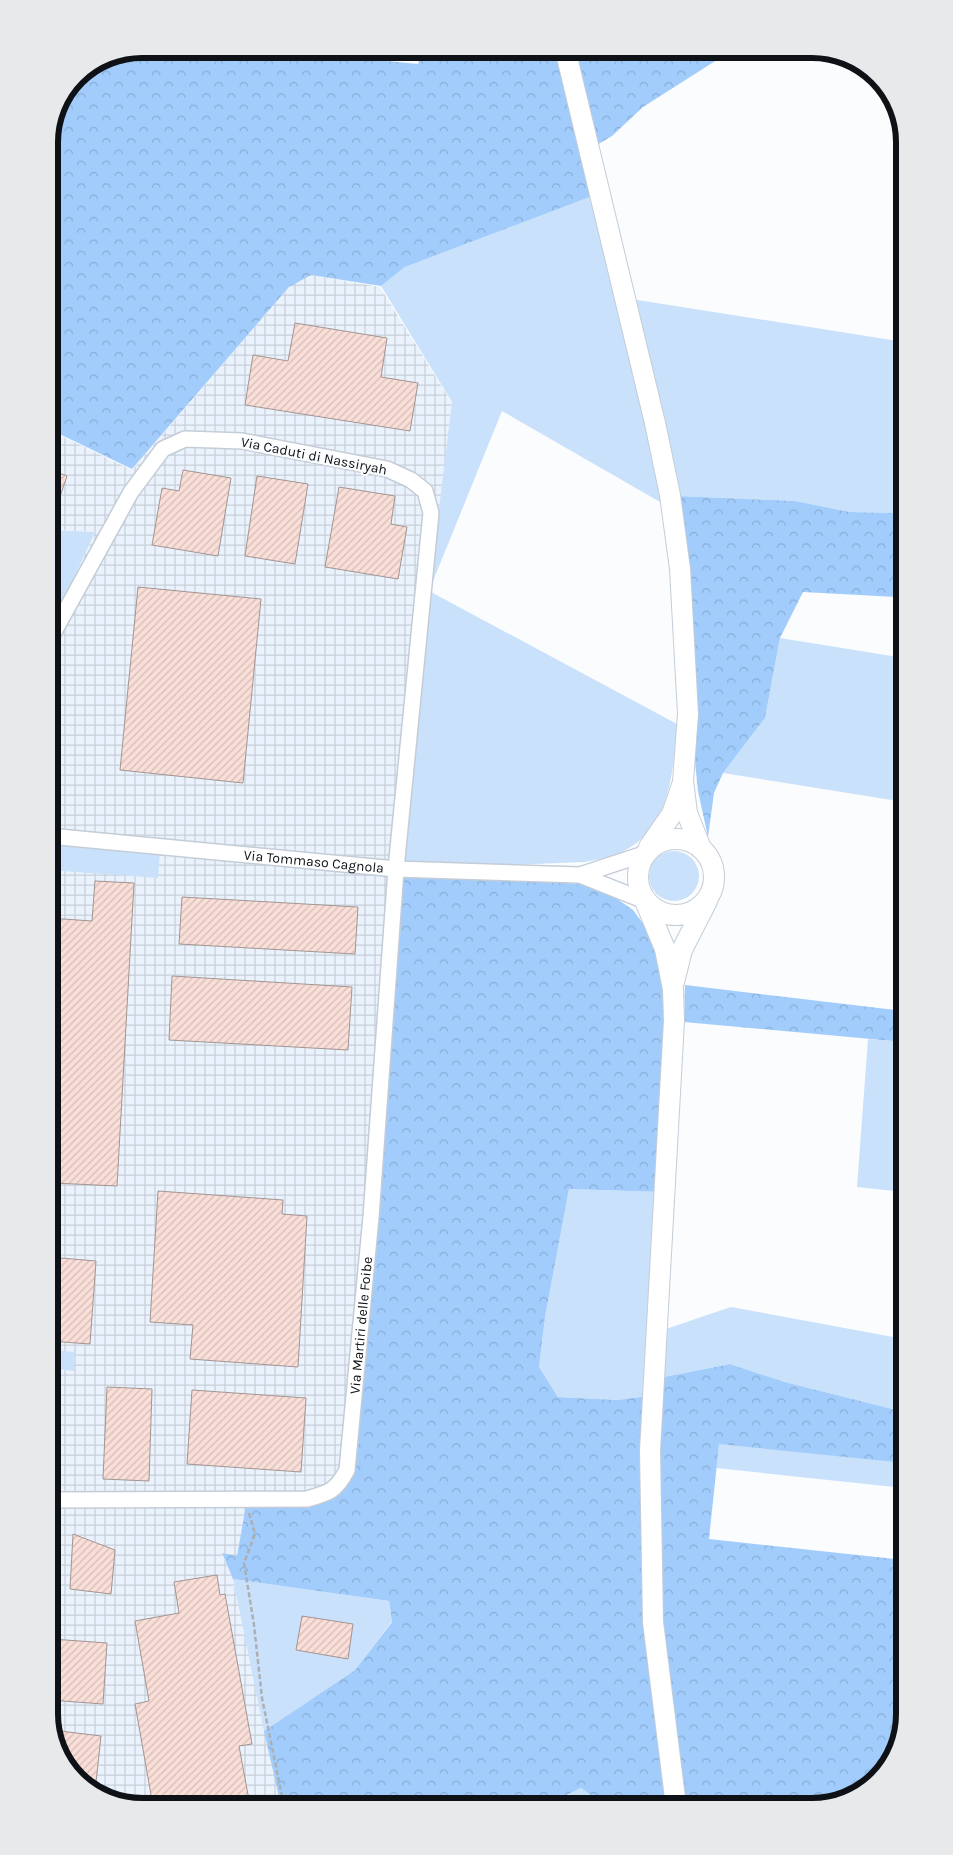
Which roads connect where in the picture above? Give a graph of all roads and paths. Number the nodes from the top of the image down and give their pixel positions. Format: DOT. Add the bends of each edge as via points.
graph roads {
  1 [pos="567,58"];
  2 [pos="58,625"];
  3 [pos="684,781"];
  4 [pos="58,837"];
  5 [pos="700,846"];
  6 [pos="644,854"];
  7 [pos="396,869"];
  8 [pos="580,874"];
  9 [pos="708,897"];
  10 [pos="645,901"];
  11 [pos="672,989"];
  12 [pos="58,1500"];
  13 [pos="245,1500"];
  14 [pos="282,1797"];
  15 [pos="675,1798"];
  1 -- 3 [label="main road" via="670,496 680,569 688,714"];
  2 -- 7 [label="street, Via Caduti di Nassiryah" via="131,492 163,449 185,439 242,441 387,469 411,480 425,491 431,513"];
  3 -- 5 [label="main road" via="687,813"];
  3 -- 6 [label="main road" via="672,814"];
  4 -- 7 [label="street, Via Tommaso Cagnola"];
  5 -- 6 [label="main road" via="685,839 672,838 651,847"];
  5 -- 9 [label="main road" via="711,860 714,876"];
  6 -- 8 [label="street, Via Tommaso Cagnola"];
  6 -- 10 [label="main road" via="638,868 637,883"];
  7 -- 8 [label="street, Via Tommaso Cagnola"];
  7 -- 13 [label="street, Via Martiri delle Foibe" via="371,1217 347,1470 336,1489 325,1494 307,1499"];
  8 -- 10 [label="street, Via Tommaso Cagnola"];
  9 -- 10 [label="main road" via="697,909 682,915 663,914"];
  9 -- 11 [label="main road" via="682,950"];
  10 -- 11 [label="main road" via="665,949"];
  11 -- 15 [label="main road" via="674,1022 650,1451 653,1622"];
  12 -- 13 [label="street, Via Martiri delle Foibe"];
  13 -- 14 [label="path" via="255,1534 244,1563 262,1698"];
}
